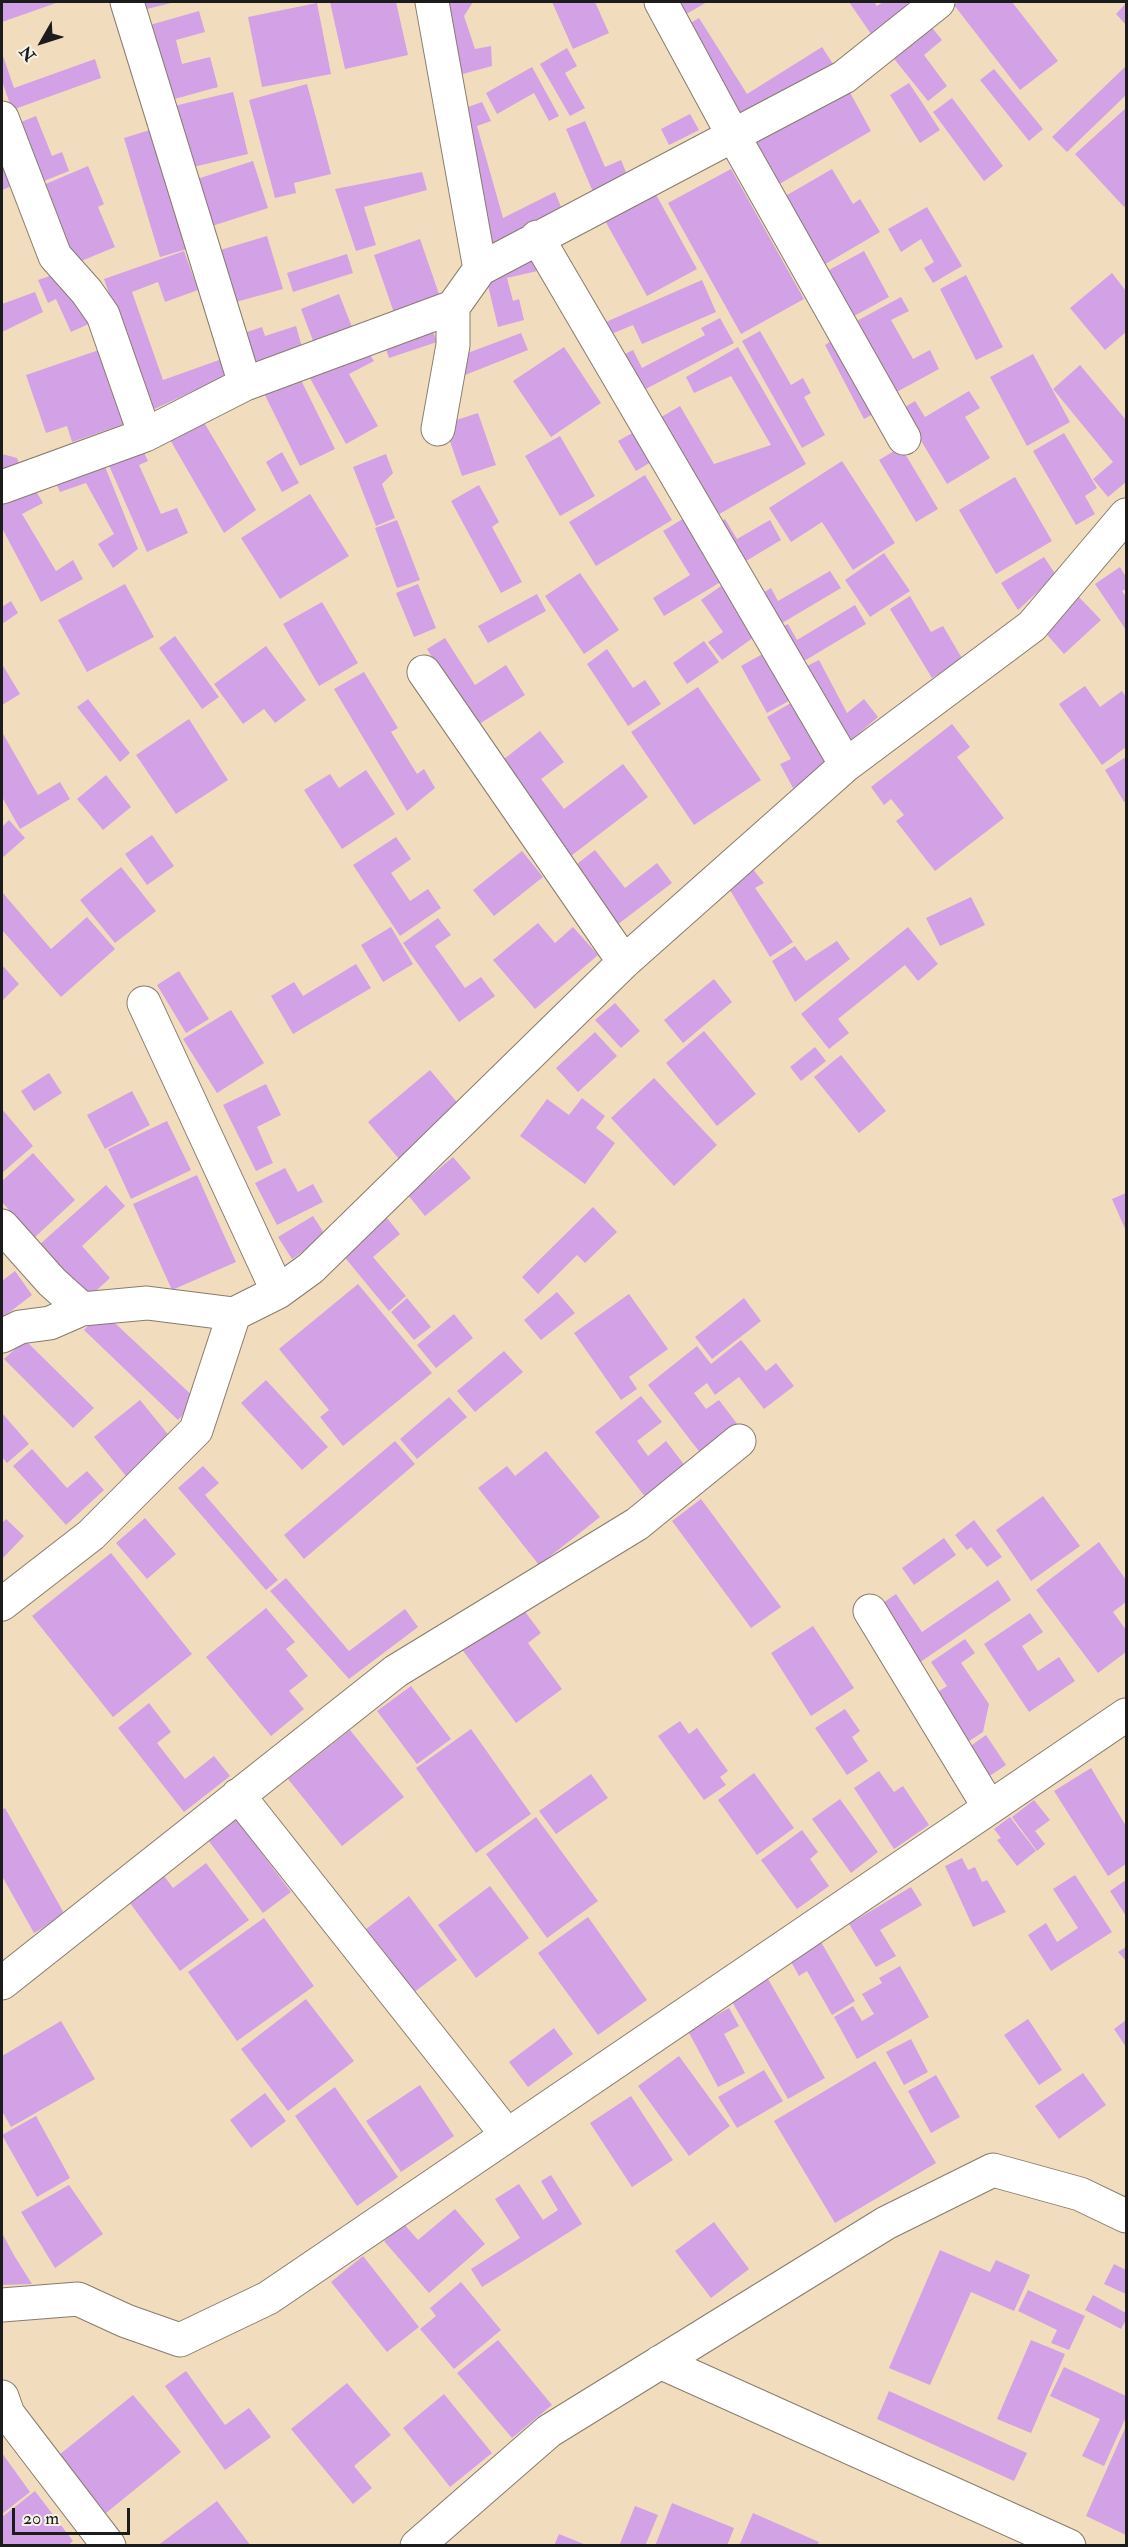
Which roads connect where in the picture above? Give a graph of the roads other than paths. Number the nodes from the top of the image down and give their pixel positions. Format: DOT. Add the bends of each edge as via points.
graph roads {
  1 [pos="127,2"];
  2 [pos="432,2"];
  3 [pos="661,2"];
  4 [pos="938,2"];
  5 [pos="2,118"];
  6 [pos="733,135"];
  7 [pos="537,237"];
  8 [pos="480,269"];
  9 [pos="453,307"];
  10 [pos="245,384"];
  11 [pos="438,429"];
  12 [pos="145,435"];
  13 [pos="904,438"];
  14 [pos="2,487"];
  15 [pos="1126,515"];
  16 [pos="424,672"];
  17 [pos="846,765"];
  18 [pos="624,962"];
  19 [pos="144,1002"];
  20 [pos="2,1226"];
  21 [pos="278,1292"];
  22 [pos="82,1309"];
  23 [pos="234,1314"];
  24 [pos="2,1336"];
  25 [pos="739,1441"];
  26 [pos="2,1604"];
  27 [pos="870,1611"];
  28 [pos="1126,1716"];
  29 [pos="238,1795"];
  30 [pos="989,1807"];
  31 [pos="2,1983"];
  32 [pos="507,2135"];
  33 [pos="1126,2216"];
  34 [pos="2,2305"];
  35 [pos="660,2362"];
  36 [pos="2,2397"];
  37 [pos="110,2546"];
  38 [pos="417,2546"];
  39 [pos="1069,2546"];
  1 -- 10 [label="street"];
  2 -- 8 [label="street"];
  3 -- 6 [label="street"];
  4 -- 6 [label="street" via="844,77"];
  5 -- 12 [label="street" via="55,256 103,315"];
  6 -- 7 [label="street"];
  6 -- 13 [label="street"];
  7 -- 8 [label="street"];
  7 -- 17 [label="street"];
  8 -- 9 [label="street"];
  9 -- 10 [label="street"];
  9 -- 11 [label="street" via="453,345"];
  10 -- 12 [label="street"];
  12 -- 14 [label="street"];
  15 -- 17 [label="street" via="1032,626"];
  16 -- 18 [label="street"];
  17 -- 18 [label="street"];
  18 -- 21 [label="street" via="311,1268"];
  19 -- 21 [label="street"];
  20 -- 22 [label="street"];
  21 -- 23 [label="street"];
  22 -- 23 [label="street" via="147,1302"];
  22 -- 24 [label="street" via="50,1323 20,1327"];
  23 -- 26 [label="street" via="196,1430 91,1534"];
  25 -- 29 [label="street" via="637,1524 396,1671"];
  27 -- 30 [label="street"];
  28 -- 30 [label="street"];
  29 -- 31 [label="street"];
  29 -- 32 [label="street"];
  30 -- 32 [label="street"];
  32 -- 34 [label="street" via="268,2298 180,2340 78,2299"];
  33 -- 35 [label="street" via="1080,2194 993,2170 886,2223"];
  35 -- 38 [label="street" via="549,2431"];
  35 -- 39 [label="street"];
  36 -- 37 [label="street" via="8,2414"];
}
